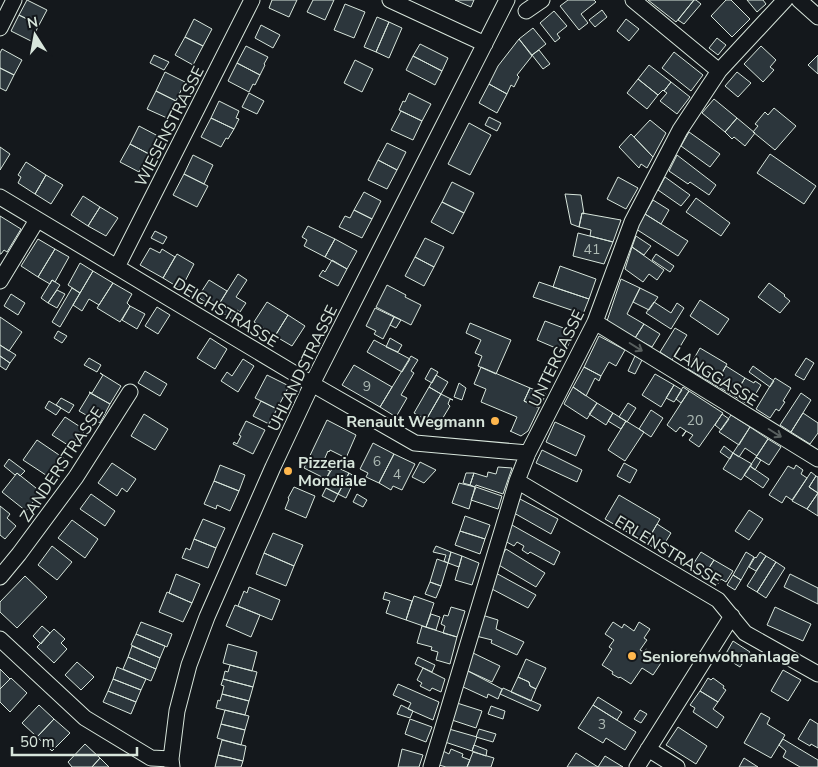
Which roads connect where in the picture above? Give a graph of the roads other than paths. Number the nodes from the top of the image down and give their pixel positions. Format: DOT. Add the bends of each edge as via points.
graph roads {
  1 [pos="14,0"];
  2 [pos="252,0"];
  3 [pos="390,0"];
  4 [pos="507,0"];
  5 [pos="542,0"];
  6 [pos="633,0"];
  7 [pos="785,0"];
  8 [pos="800,0"];
  9 [pos="526,11"];
  10 [pos="818,17"];
  11 [pos="0,28"];
  12 [pos="485,44"];
  13 [pos="719,71"];
  14 [pos="0,198"];
  15 [pos="37,220"];
  16 [pos="117,267"];
  17 [pos="0,281"];
  18 [pos="595,322"];
  19 [pos="312,384"];
  20 [pos="130,392"];
  21 [pos="528,453"];
  22 [pos="818,459"];
  23 [pos="517,480"];
  24 [pos="0,577"];
  25 [pos="732,616"];
  26 [pos="0,639"];
  27 [pos="818,674"];
  28 [pos="648,749"];
  29 [pos="172,763"];
  30 [pos="431,767"];
  31 [pos="637,767"];
  32 [pos="677,767"];
  1 -- 11 [label="street"];
  2 -- 16 [label="street, WIESENSTRASSE"];
  3 -- 12 [label="street"];
  4 -- 12 [label="street, UHLANDSTRASSE"];
  5 -- 9 [label="street"];
  6 -- 13 [label="street"];
  7 -- 13 [label="street, UNTERGASSE"];
  8 -- 10 [label="street"];
  12 -- 19 [label="street, UHLANDSTRASSE"];
  13 -- 18 [label="street, UNTERGASSE" via="680,130 632,222"];
  14 -- 15 [label="street, DEICHSTRASSE"];
  15 -- 16 [label="street, DEICHSTRASSE"];
  15 -- 17 [label="street"];
  16 -- 19 [label="street, DEICHSTRASSE"];
  18 -- 21 [label="street, UNTERGASSE"];
  18 -- 22 [label="street, LANGGASSE, one-way"];
  19 -- 21 [label="street, DEICHSTRASSE" via="415,443"];
  19 -- 29 [label="street, UHLANDSTRASSE" via="192,657 178,711"];
  20 -- 24 [label="street, ZANDERSTRASSE" via="76,477"];
  21 -- 23 [label="street, UNTERGASSE"];
  23 -- 25 [label="street, ERLENSTRASSE" via="718,600"];
  23 -- 30 [label="street, UNTERGASSE"];
  25 -- 27 [label="street, ERLENSTRASSE" via="745,633"];
  25 -- 28 [label="street"];
  26 -- 29 [label="street" via="85,718 151,758"];
  28 -- 31 [label="street"];
  28 -- 32 [label="street"];
}
